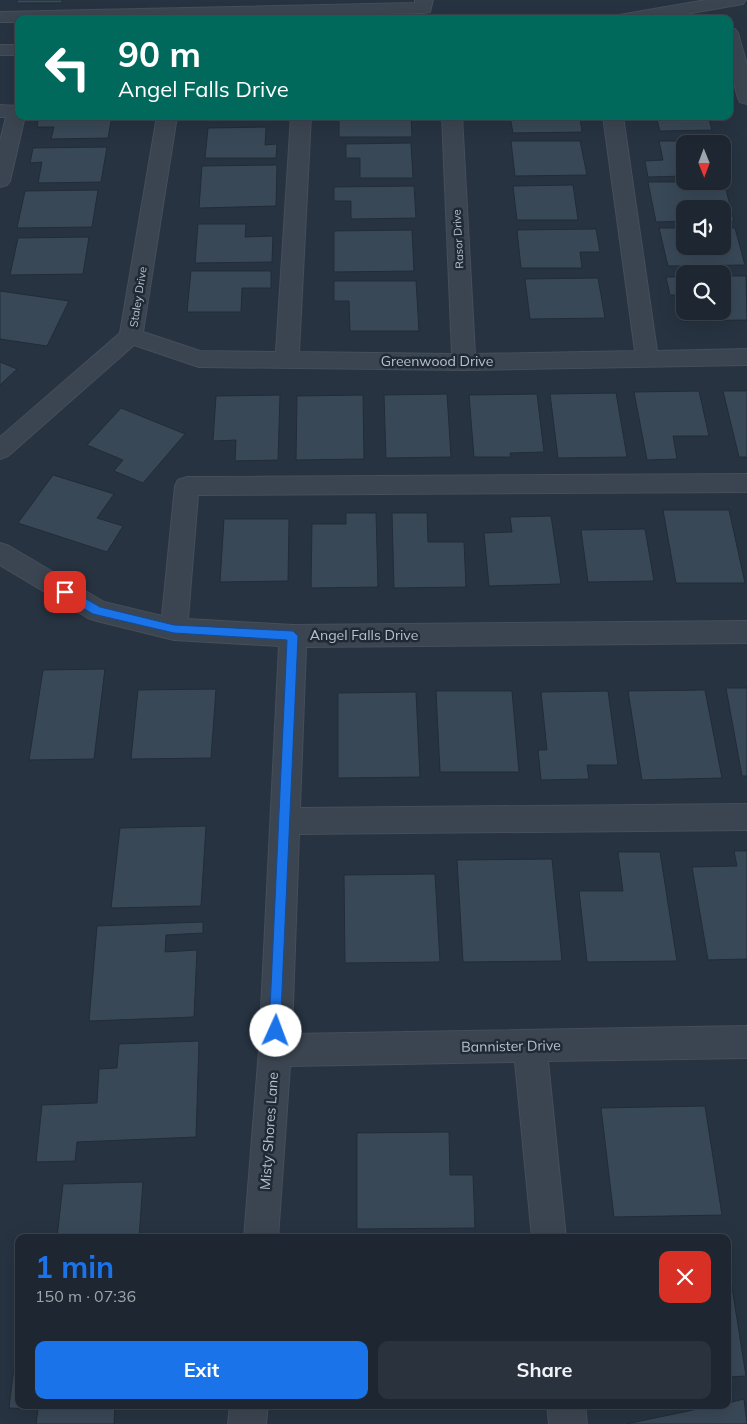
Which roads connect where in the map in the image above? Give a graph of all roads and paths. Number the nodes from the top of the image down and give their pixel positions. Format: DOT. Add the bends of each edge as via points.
graph roads {
  1 [pos="424,0"];
  2 [pos="737,0"];
  3 [pos="711,13"];
  4 [pos="94,15"];
  5 [pos="682,15"];
  6 [pos="0,17"];
  7 [pos="15,17"];
  8 [pos="0,50"];
  9 [pos="15,50"];
  10 [pos="733,54"];
  11 [pos="740,90"];
  12 [pos="0,111"];
  13 [pos="15,111"];
  14 [pos="15,119"];
  15 [pos="166,120"];
  16 [pos="300,120"];
  17 [pos="452,120"];
  18 [pos="614,120"];
  19 [pos="0,181"];
  20 [pos="131,336"];
  21 [pos="747,357"];
  22 [pos="647,359"];
  23 [pos="287,360"];
  24 [pos="464,362"];
  25 [pos="0,450"];
  26 [pos="747,483"];
  27 [pos="0,552"];
  28 [pos="174,629"];
  29 [pos="747,632"];
  30 [pos="293,636"];
  31 [pos="747,817"];
  32 [pos="285,821"];
  33 [pos="747,1043"];
  34 [pos="530,1046"];
  35 [pos="275,1050"];
  36 [pos="261,1234"];
  37 [pos="549,1234"];
  38 [pos="249,1409"];
  39 [pos="566,1409"];
  40 [pos="248,1424"];
  41 [pos="568,1424"];
  1 -- 4 [label="street" via="424,8"];
  2 -- 3 [label="street"];
  3 -- 5 [label="street"];
  6 -- 7 [label="street"];
  8 -- 9 [label="street"];
  10 -- 11 [label="street"];
  12 -- 13 [label="street"];
  14 -- 19 [label="street"];
  15 -- 20 [label="street, Staley Drive"];
  16 -- 23 [label="street"];
  17 -- 24 [label="street, Rasor Drive"];
  18 -- 22 [label="street"];
  20 -- 23 [label="street, Greenwood Drive" via="198,359"];
  20 -- 25 [label="street, Staley Drive"];
  21 -- 22 [label="street, Greenwood Drive"];
  22 -- 24 [label="street, Greenwood Drive"];
  23 -- 24 [label="street, Greenwood Drive"];
  26 -- 28 [label="street" via="187,486"];
  27 -- 28 [label="street, Angel Falls Drive" via="97,611"];
  28 -- 30 [label="street, Angel Falls Drive"];
  29 -- 30 [label="street, Angel Falls Drive"];
  30 -- 32 [label="street, Misty Shores Lane"];
  31 -- 32 [label="street"];
  32 -- 35 [label="street, Misty Shores Lane"];
  33 -- 34 [label="street, Bannister Drive"];
  34 -- 35 [label="street, Bannister Drive"];
  34 -- 37 [label="street"];
  35 -- 36 [label="street, Misty Shores Lane"];
  38 -- 40 [label="street"];
  39 -- 41 [label="street"];
}
